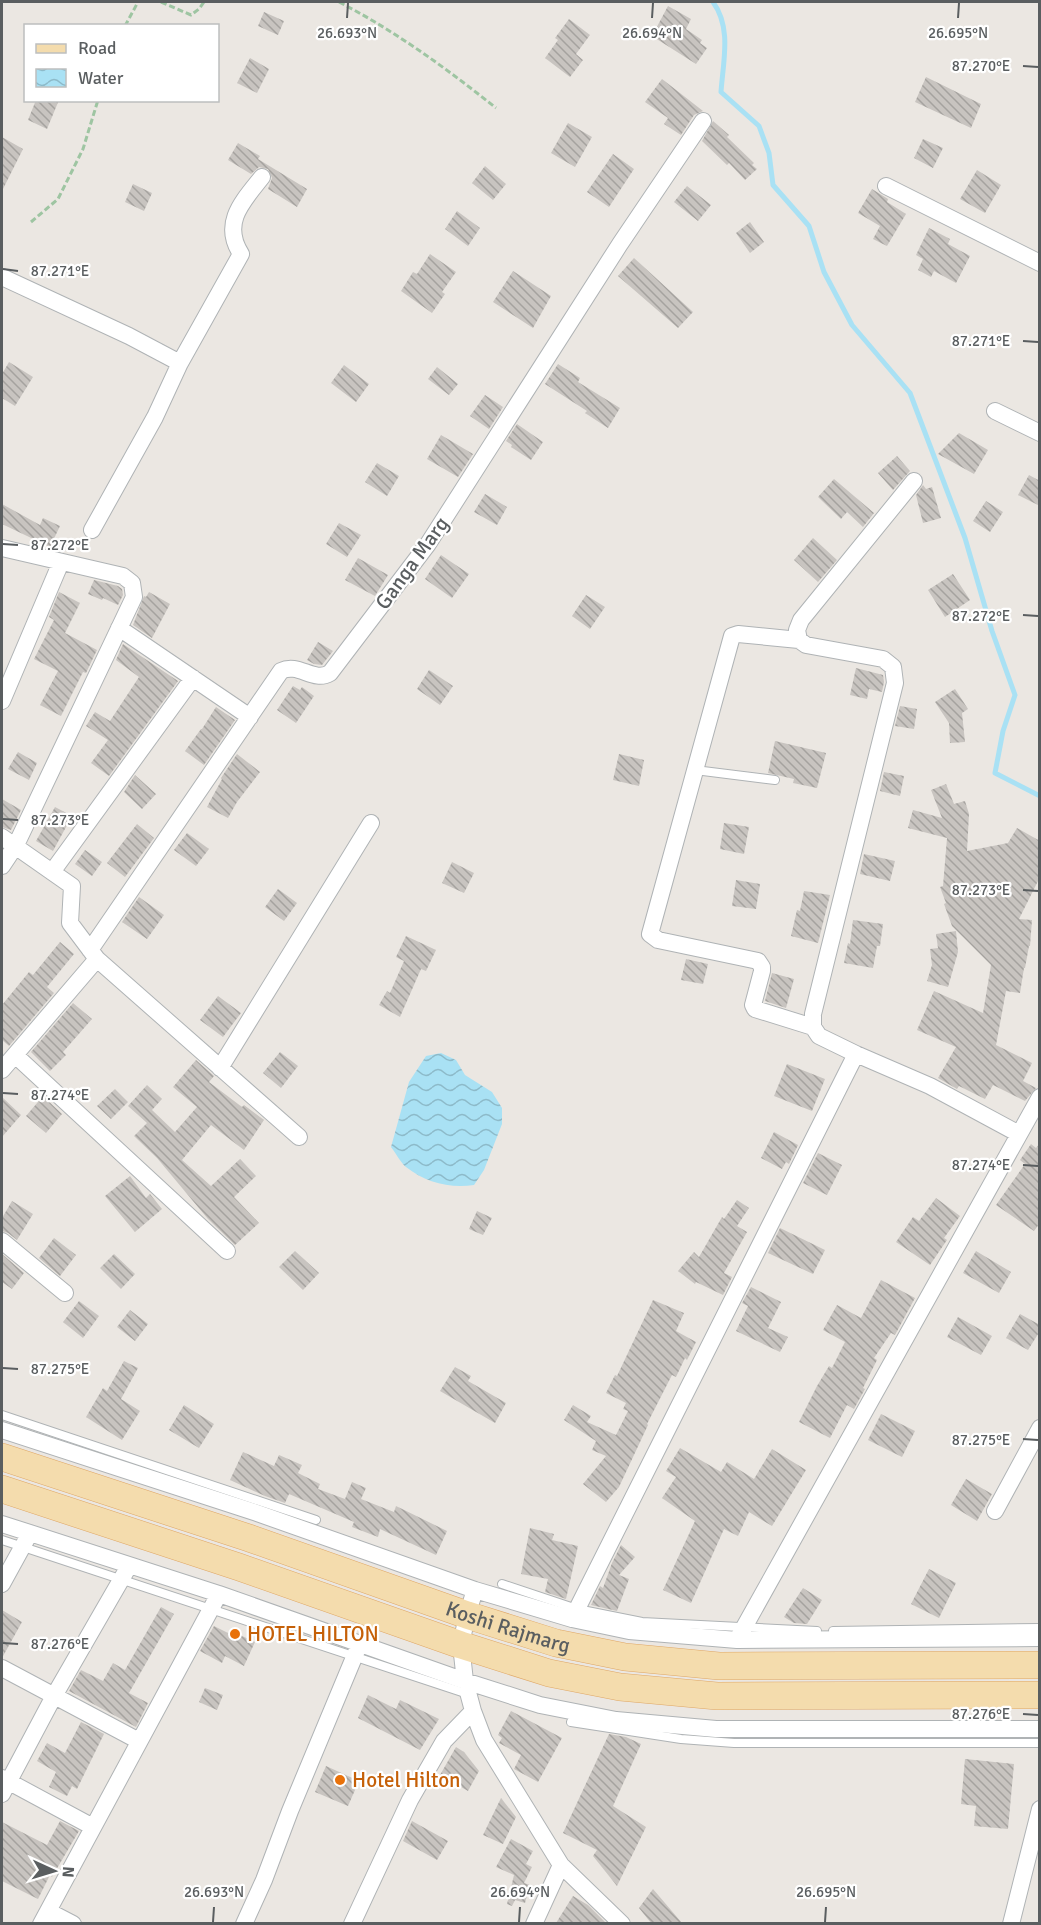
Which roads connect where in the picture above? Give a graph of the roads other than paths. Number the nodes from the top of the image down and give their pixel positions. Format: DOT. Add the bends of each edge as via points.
graph roads {
  1 [pos="703,121"];
  2 [pos="262,177"];
  3 [pos="886,186"];
  4 [pos="1040,263"];
  5 [pos="2,277"];
  6 [pos="180,363"];
  7 [pos="995,411"];
  8 [pos="1039,432"];
  9 [pos="914,481"];
  10 [pos="92,530"];
  11 [pos="2,548"];
  12 [pos="61,562"];
  13 [pos="119,628"];
  14 [pos="799,640"];
  15 [pos="192,678"];
  16 [pos="2,701"];
  17 [pos="250,717"];
  18 [pos="694,770"];
  19 [pos="775,780"];
  20 [pos="371,823"];
  21 [pos="9,841"];
  22 [pos="2,866"];
  23 [pos="52,872"];
  24 [pos="94,955"];
  25 [pos="813,1027"];
  26 [pos="856,1054"];
  27 [pos="15,1055"];
  28 [pos="220,1068"];
  29 [pos="2,1070"];
  30 [pos="1040,1097"];
  31 [pos="1019,1134"];
  32 [pos="299,1137"];
  33 [pos="2,1241"];
  34 [pos="227,1251"];
  35 [pos="65,1293"];
  36 [pos="2,1415"];
  37 [pos="1040,1428"];
  38 [pos="2,1430"];
  39 [pos="2,1457"];
  40 [pos="2,1489"];
  41 [pos="995,1511"];
  42 [pos="316,1520"];
  43 [pos="2,1524"];
  44 [pos="2,1540"];
  45 [pos="26,1540"];
  46 [pos="125,1572"];
  47 [pos="2,1584"];
  48 [pos="502,1584"];
  49 [pos="219,1594"];
  50 [pos="471,1602"];
  51 [pos="211,1609"];
  52 [pos="574,1614"];
  53 [pos="1040,1628"];
  54 [pos="740,1634"];
  55 [pos="1040,1638"];
  56 [pos="461,1645"];
  57 [pos="357,1650"];
  58 [pos="1040,1665"];
  59 [pos="2,1668"];
  60 [pos="469,1695"];
  61 [pos="1040,1695"];
  62 [pos="54,1696"];
  63 [pos="571,1722"];
  64 [pos="1040,1729"];
  65 [pos="139,1741"];
  66 [pos="1040,1743"];
  67 [pos="4,1785"];
  68 [pos="1040,1809"];
  69 [pos="93,1827"];
  70 [pos="561,1865"];
  71 [pos="45,1917"];
  72 [pos="73,1923"];
  73 [pos="244,1923"];
  74 [pos="352,1923"];
  75 [pos="534,1923"];
  76 [pos="622,1923"];
  77 [pos="1011,1923"];
  1 -- 17 [label="street, Ganga Marg" via="428,544 337,664 325,676 318,677 289,667 281,671"];
  2 -- 6 [label="street" via="233,221 234,243 242,254"];
  3 -- 4 [label="street"];
  5 -- 6 [label="street"];
  6 -- 10 [label="street"];
  7 -- 8 [label="street"];
  9 -- 14 [label="street" via="801,620"];
  11 -- 12 [label="street"];
  12 -- 13 [label="street" via="123,576 132,583 134,597"];
  12 -- 16 [label="street"];
  13 -- 15 [label="street"];
  13 -- 21 [label="street"];
  14 -- 18 [label="street" via="732,636"];
  14 -- 25 [label="street" via="815,648 883,659 893,667 895,683 813,1014"];
  15 -- 17 [label="street"];
  15 -- 23 [label="street"];
  17 -- 24 [label="street, Ganga Marg"];
  18 -- 19 [label="lane"];
  18 -- 25 [label="street" via="650,934 658,940 758,961 762,971 755,1010"];
  20 -- 28 [label="street"];
  21 -- 22 [label="street"];
  21 -- 23 [label="street"];
  23 -- 24 [label="street" via="72,886 70,923"];
  24 -- 27 [label="street, Ganga Marg"];
  24 -- 28 [label="street"];
  25 -- 26 [label="street" via="819,1036"];
  26 -- 31 [label="street" via="930,1086"];
  26 -- 52 [label="street"];
  27 -- 29 [label="street, Ganga Marg"];
  27 -- 34 [label="street"];
  28 -- 32 [label="street"];
  30 -- 31 [label="street"];
  31 -- 54 [label="street"];
  33 -- 35 [label="street"];
  36 -- 42 [label="lane"];
  37 -- 41 [label="street"];
  38 -- 50 [label="street" via="257,1513"];
  39 -- 50 [label="main road, Koshi Rajmarg" via="249,1538"];
  40 -- 56 [label="main road, Koshi Rajmarg"];
  43 -- 45 [label="street"];
  44 -- 45 [label="lane"];
  45 -- 46 [label="street"];
  45 -- 47 [label="street"];
  46 -- 49 [label="street"];
  46 -- 51 [label="lane"];
  46 -- 62 [label="street"];
  48 -- 52 [label="lane"];
  49 -- 51 [label="street"];
  49 -- 57 [label="street"];
  50 -- 52 [label="street"];
  50 -- 56 [label="street"];
  50 -- 58 [label="main road, Koshi Rajmarg" via="556,1643 625,1657 719,1666"];
  51 -- 57 [label="lane"];
  51 -- 65 [label="street"];
  52 -- 54 [label="street" via="628,1631"];
  53 -- 54 [label="lane"];
  54 -- 55 [label="street"];
  56 -- 60 [label="street"];
  56 -- 61 [label="main road, Koshi Rajmarg" via="569,1677 620,1687 717,1696"];
  57 -- 60 [label="street"];
  57 -- 73 [label="street"];
  59 -- 62 [label="street"];
  60 -- 64 [label="street" via="616,1720 716,1729"];
  60 -- 70 [label="street" via="484,1740"];
  60 -- 74 [label="street" via="410,1800"];
  62 -- 65 [label="street"];
  62 -- 67 [label="street"];
  63 -- 66 [label="lane" via="734,1743"];
  65 -- 69 [label="street"];
  67 -- 69 [label="street"];
  68 -- 77 [label="street"];
  69 -- 71 [label="street"];
  70 -- 75 [label="street"];
  70 -- 76 [label="street"];
  71 -- 72 [label="street"];
}
